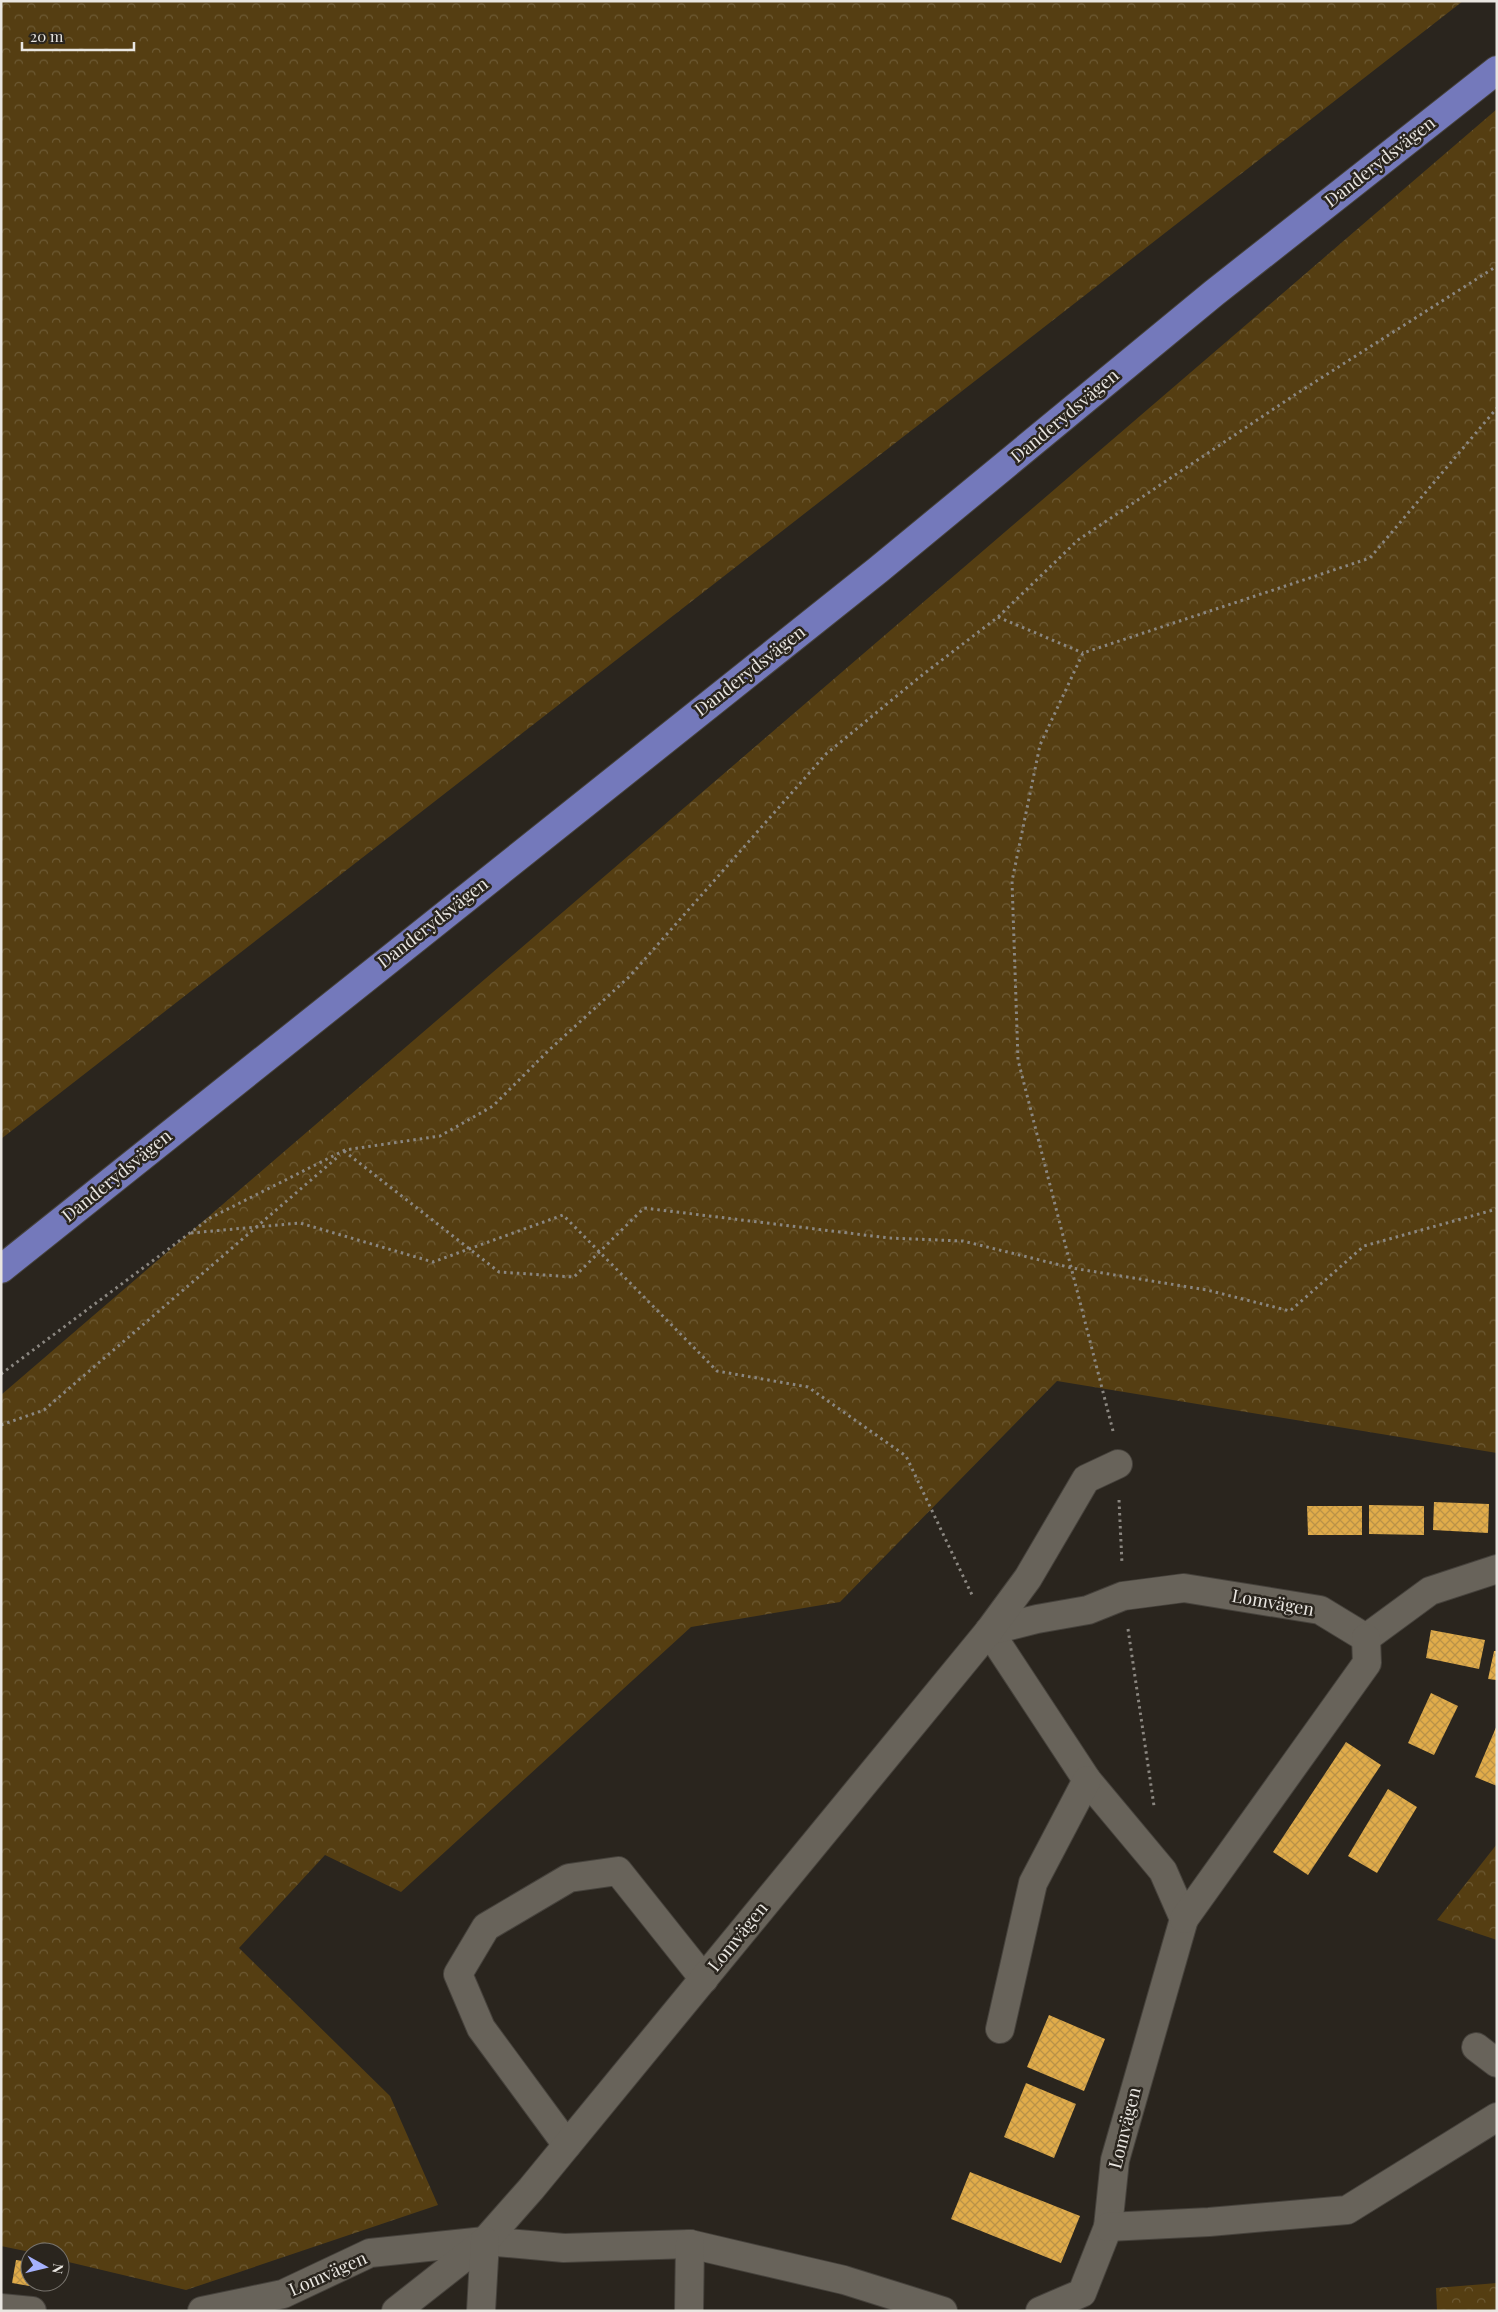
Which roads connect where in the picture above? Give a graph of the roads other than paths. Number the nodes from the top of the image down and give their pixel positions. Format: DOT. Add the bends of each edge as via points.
graph roads {
  1 [pos="1497,70"];
  2 [pos="1,1269"];
  3 [pos="1118,1464"];
  4 [pos="1497,1569"];
  5 [pos="989,1631"];
  6 [pos="1366,1638"];
  7 [pos="1087,1780"];
  8 [pos="1184,1919"];
  9 [pos="704,1979"];
  10 [pos="1000,2029"];
  11 [pos="1497,2117"];
  12 [pos="567,2146"];
  13 [pos="1108,2227"];
  14 [pos="486,2241"];
  15 [pos="690,2244"];
  16 [pos="1085,2302"];
  17 [pos="1,2308"];
  18 [pos="32,2311"];
  19 [pos="202,2311"];
  20 [pos="396,2311"];
  21 [pos="481,2311"];
  22 [pos="689,2311"];
  23 [pos="944,2311"];
  24 [pos="1040,2311"];
  1 -- 2 [label="main road, Danderydsvägen" via="1214,292 878,570"];
  3 -- 5 [label="lane" via="1086,1480 1028,1578"];
  4 -- 6 [label="lane" via="1430,1590"];
  5 -- 6 [label="lane, Lomvägen" via="1088,1610 1123,1596 1184,1588 1320,1610"];
  5 -- 7 [label="lane"];
  5 -- 9 [label="lane, Lomvägen"];
  6 -- 8 [label="lane, Lomvägen" via="1367,1663"];
  7 -- 8 [label="lane" via="1163,1871"];
  7 -- 10 [label="lane" via="1033,1883"];
  8 -- 13 [label="lane, Lomvägen" via="1115,2160"];
  9 -- 12 [label="lane, Lomvägen"];
  9 -- 12 [label="lane" via="618,1871 569,1878 486,1927 458,1974 480,2028"];
  11 -- 13 [label="lane" via="1347,2210"];
  12 -- 14 [label="lane, Lomvägen"];
  13 -- 16 [label="lane, Lomvägen"];
  14 -- 15 [label="lane, Lomvägen" via="564,2248"];
  14 -- 19 [label="lane, Lomvägen" via="370,2253 283,2294"];
  14 -- 20 [label="lane"];
  14 -- 21 [label="lane"];
  15 -- 22 [label="lane"];
  15 -- 23 [label="lane, Lomvägen" via="844,2280"];
  16 -- 24 [label="lane, Lomvägen"];
  17 -- 18 [label="lane"];
}
